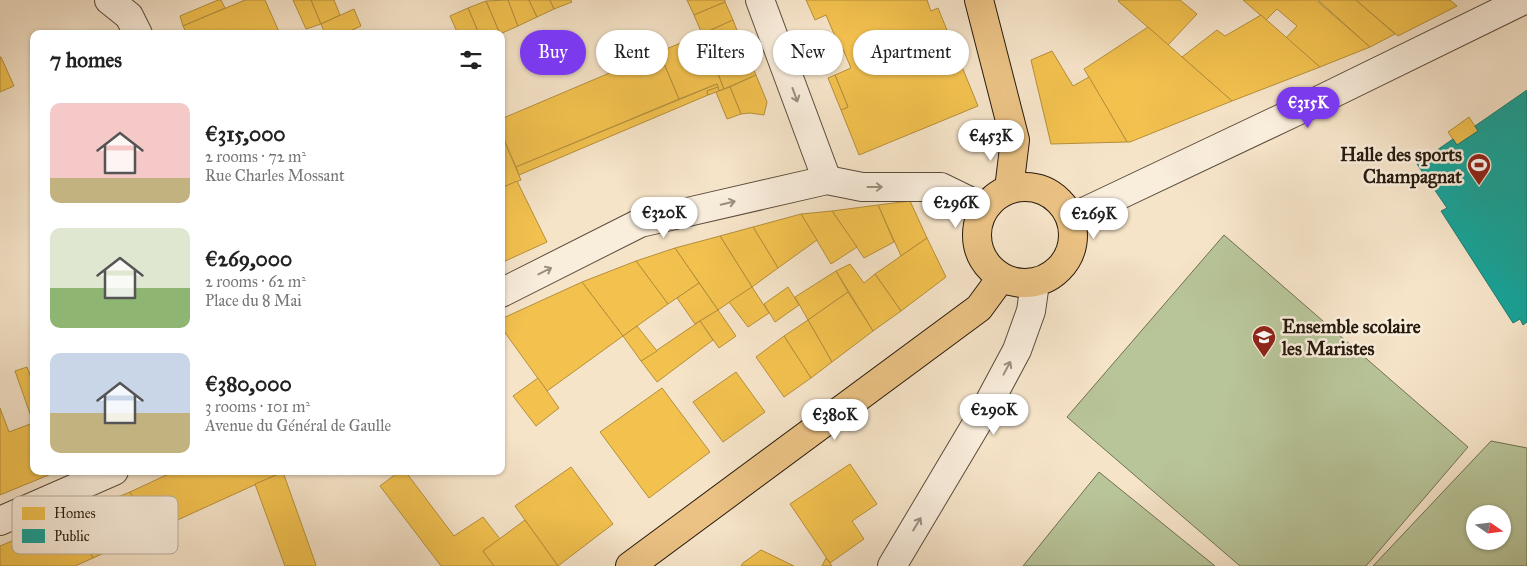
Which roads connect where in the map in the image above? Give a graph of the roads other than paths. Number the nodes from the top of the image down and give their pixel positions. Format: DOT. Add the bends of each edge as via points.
graph roads {
  1 [pos="109,0"];
  2 [pos="760,0"];
  3 [pos="979,0"];
  4 [pos="1524,0"];
  5 [pos="136,30"];
  6 [pos="826,180"];
  7 [pos="1008,189"];
  8 [pos="984,208"];
  9 [pos="1071,218"];
  10 [pos="1001,278"];
  11 [pos="1035,283"];
  12 [pos="505,291"];
  13 [pos="105,475"];
  14 [pos="57,496"];
  15 [pos="12,516"];
  16 [pos="0,521"];
  17 [pos="630,566"];
  18 [pos="892,566"];
  1 -- 5 [label="street" via="130,16"];
  2 -- 6 [label="street, one-way"];
  3 -- 7 [label="main road" via="1015,140"];
  4 -- 9 [label="street"];
  6 -- 8 [label="street, one-way" via="862,186 942,187"];
  12 -- 6 [label="street, one-way" via="640,222"];
  7 -- 8 [label="main road" via="994,196"];
  7 -- 9 [label="main road" via="1039,188 1064,205"];
  8 -- 10 [label="main road" via="977,222 976,239 980,254"];
  9 -- 11 [label="main road" via="1072,246 1067,258 1048,278"];
  10 -- 11 [label="main road" via="1023,284"];
  10 -- 17 [label="main road" via="979,308"];
  18 -- 11 [label="street, one-way" via="1017,350 1031,311"];
  13 -- 14 [label="street"];
  15 -- 16 [label="street"];
}
